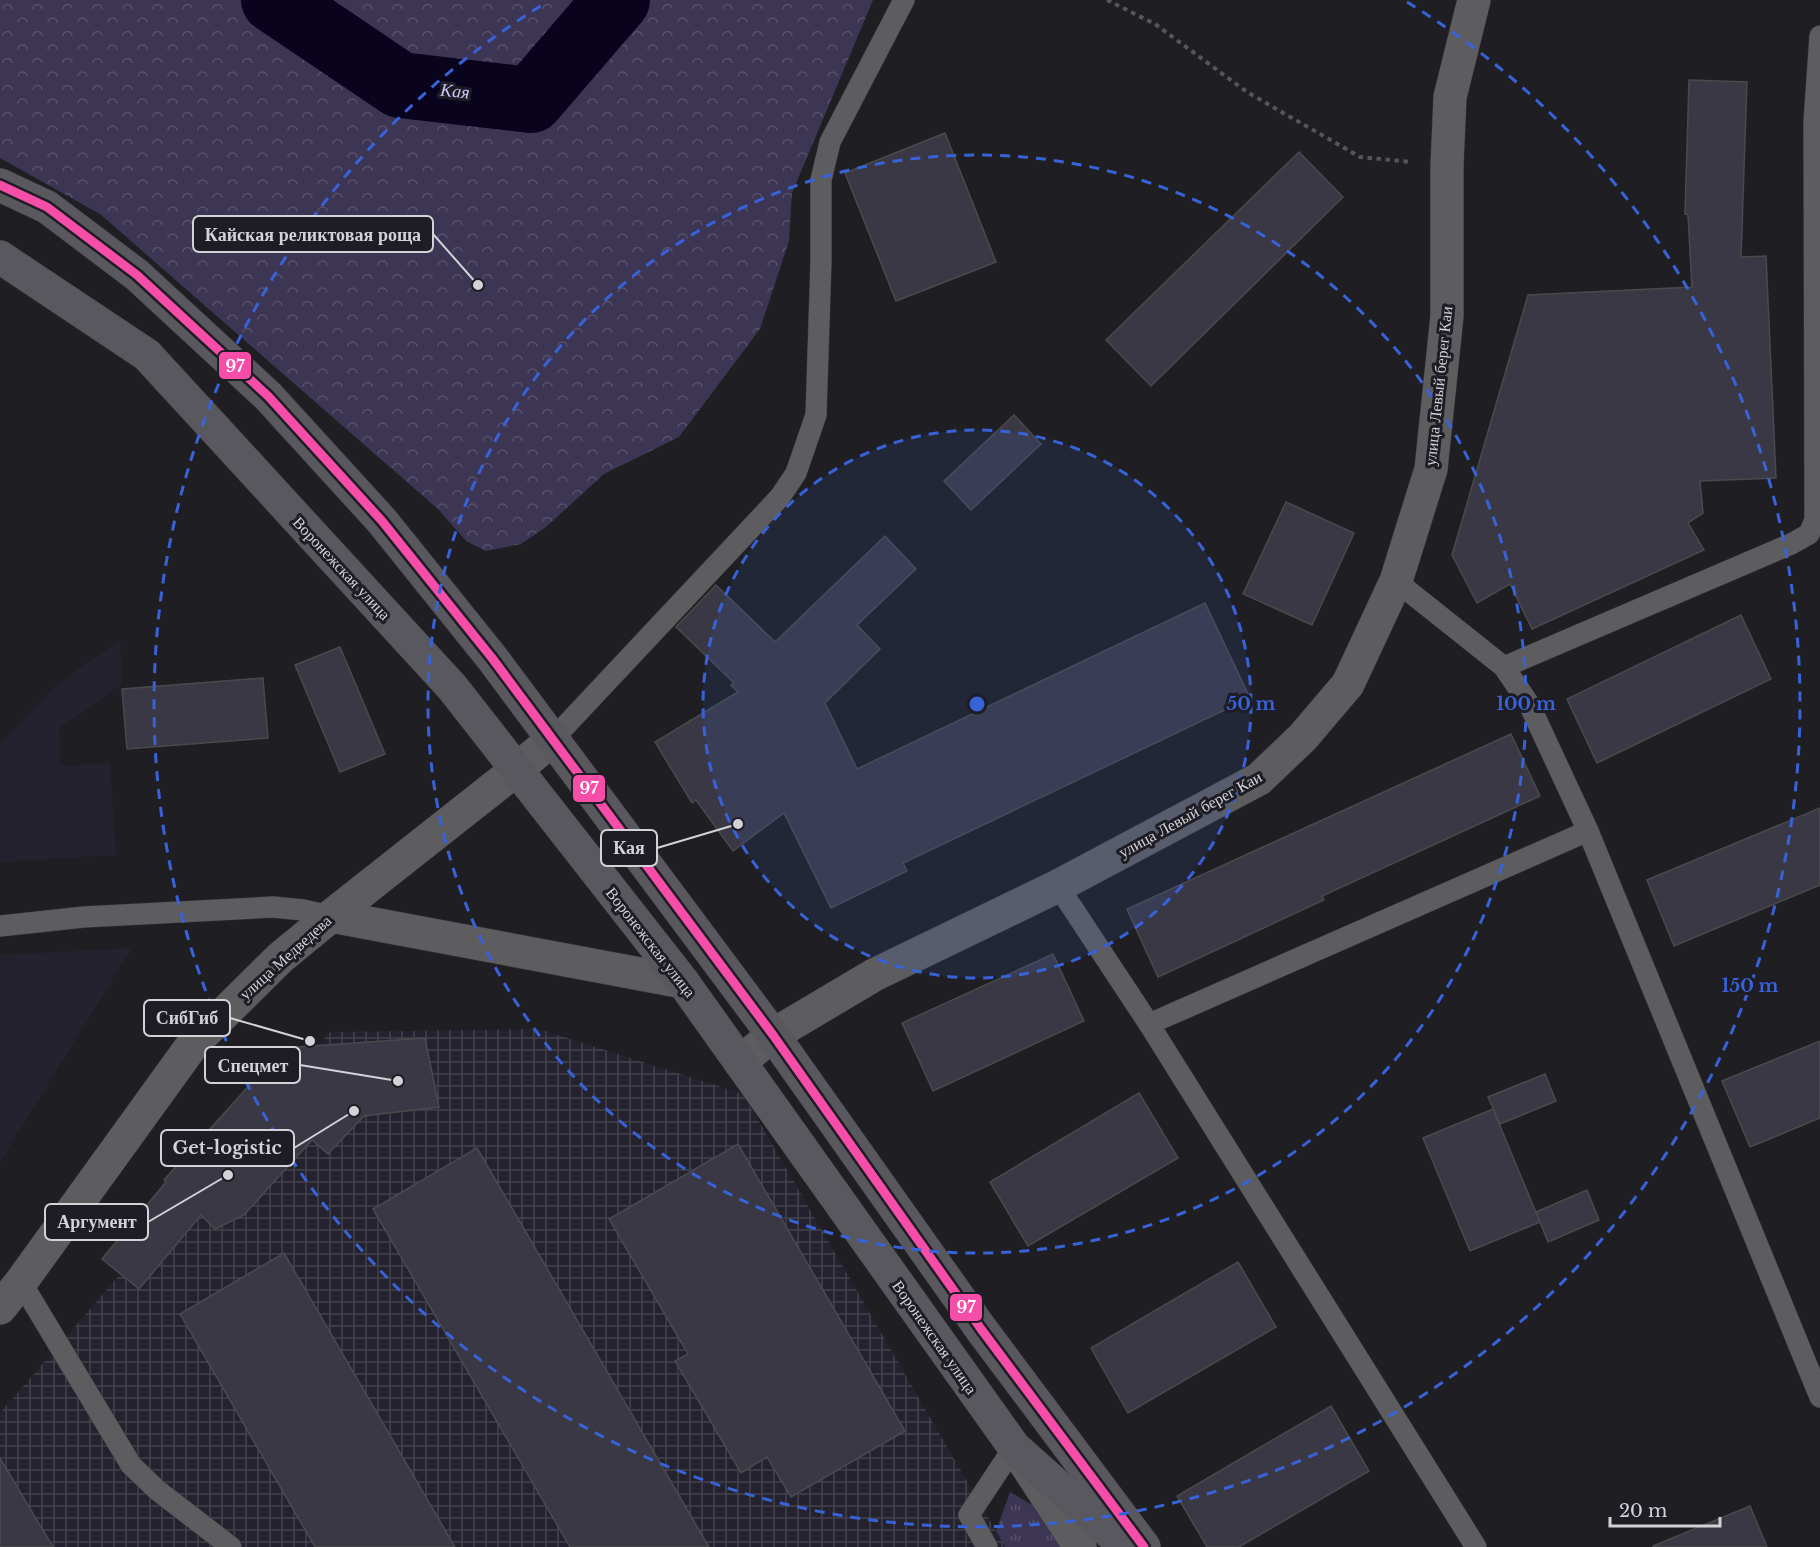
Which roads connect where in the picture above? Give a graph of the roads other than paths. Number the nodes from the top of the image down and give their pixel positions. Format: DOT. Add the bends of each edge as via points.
graph roads {
  1 [pos="904,0"];
  2 [pos="1474,0"];
  3 [pos="1820,36"];
  4 [pos="0,185"];
  5 [pos="0,257"];
  6 [pos="1396,580"];
  7 [pos="1504,667"];
  8 [pos="553,739"];
  9 [pos="516,770"];
  10 [pos="1588,831"];
  11 [pos="1058,886"];
  12 [pos="331,916"];
  13 [pos="0,926"];
  14 [pos="683,982"];
  15 [pos="1149,1024"];
  16 [pos="773,1035"];
  17 [pos="740,1062"];
  18 [pos="21,1282"];
  19 [pos="0,1308"];
  20 [pos="1820,1397"];
  21 [pos="1014,1447"];
  22 [pos="231,1547"];
  23 [pos="987,1547"];
  24 [pos="1080,1547"];
  25 [pos="1126,1547"];
  26 [pos="1144,1547"];
  27 [pos="1476,1547"];
  1 -- 8 [label="lane" via="830,142 821,180 816,415 796,472 780,497"];
  2 -- 6 [label="street, улица Левый берег Каи" via="1450,98 1447,316 1431,469"];
  3 -- 7 [label="lane" via="1814,121 1815,520 1809,534"];
  4 -- 8 [label="main road" via="47,207 137,275 268,396 382,521"];
  5 -- 9 [label="main road, Воронежская улица" via="147,355 452,687"];
  6 -- 7 [label="lane"];
  6 -- 11 [label="street, улица Левый берег Каи" via="1348,684 1303,737 1259,779"];
  7 -- 10 [label="lane" via="1529,704"];
  8 -- 9 [label="street, улица Медведева"];
  8 -- 16 [label="main road"];
  9 -- 12 [label="street, улица Медведева"];
  9 -- 14 [label="main road, Воронежская улица"];
  10 -- 15 [label="lane"];
  10 -- 20 [label="lane"];
  11 -- 15 [label="lane"];
  11 -- 16 [label="street, улица Левый берег Каи" via="874,975"];
  12 -- 13 [label="lane" via="273,907 84,917"];
  12 -- 14 [label="street"];
  12 -- 18 [label="street, улица Медведева" via="280,958 193,1044"];
  14 -- 17 [label="main road, Воронежская улица"];
  15 -- 27 [label="lane"];
  16 -- 17 [label="street, улица Левый берег Каи"];
  16 -- 26 [label="main road" via="981,1329"];
  17 -- 21 [label="main road, Воронежская улица"];
  18 -- 19 [label="street, улица Медведева"];
  18 -- 22 [label="lane" via="131,1465"];
  21 -- 23 [label="lane" via="969,1515"];
  21 -- 24 [label="street"];
  21 -- 25 [label="main road, Воронежская улица"];
}
